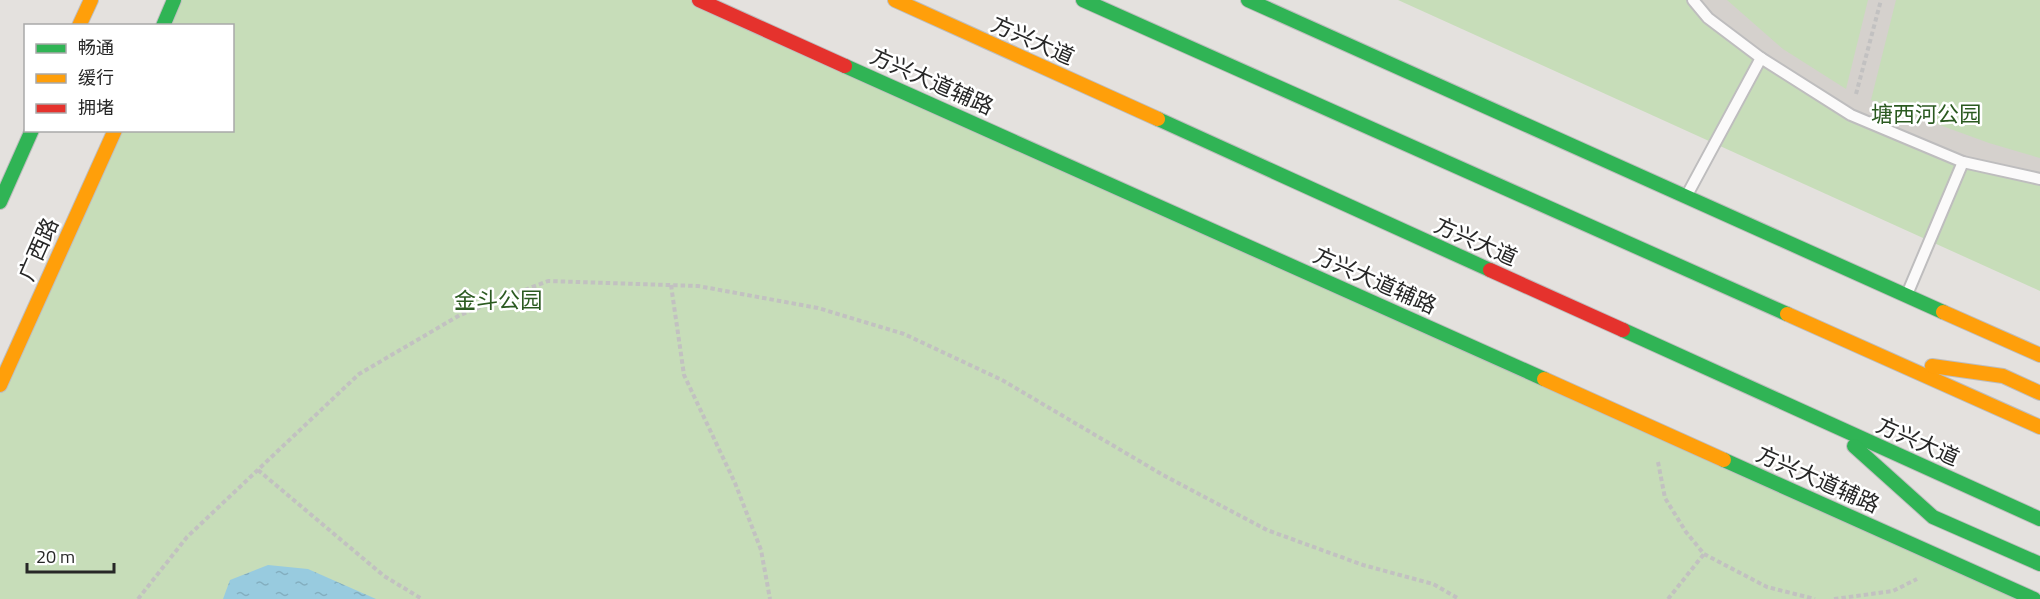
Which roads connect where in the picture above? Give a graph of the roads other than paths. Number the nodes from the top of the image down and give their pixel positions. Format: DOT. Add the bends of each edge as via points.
graph roads {
  1 [pos="91,0"];
  2 [pos="174,0"];
  3 [pos="699,0"];
  4 [pos="895,0"];
  5 [pos="1083,0"];
  6 [pos="1248,0"];
  7 [pos="1693,0"];
  8 [pos="81,24"];
  9 [pos="164,24"];
  10 [pos="1761,58"];
  11 [pos="31,132"];
  12 [pos="114,132"];
  13 [pos="1962,162"];
  14 [pos="2040,179"];
  15 [pos="1686,196"];
  16 [pos="0,202"];
  17 [pos="1907,295"];
  18 [pos="2040,355"];
  19 [pos="1894,361"];
  20 [pos="0,385"];
  21 [pos="2040,393"];
  22 [pos="1830,425"];
  23 [pos="2040,427"];
  24 [pos="2040,519"];
  25 [pos="2040,564"];
  26 [pos="2034,599"];
  1 -- 8 [label="main road"];
  2 -- 9 [label="main road"];
  3 -- 26 [label="main road, 方兴大道辅路"];
  4 -- 22 [label="main road, 方兴大道"];
  5 -- 19 [label="main road"];
  6 -- 15 [label="main road"];
  7 -- 10 [label="lane" via="1708,18"];
  10 -- 13 [label="lane" via="1851,115"];
  10 -- 15 [label="lane"];
  11 -- 16 [label="main road"];
  12 -- 20 [label="main road, 广西路"];
  13 -- 14 [label="lane"];
  13 -- 17 [label="lane"];
  15 -- 17 [label="main road"];
  17 -- 18 [label="main road"];
  19 -- 21 [label="main road" via="2003,376"];
  19 -- 23 [label="main road"];
  22 -- 24 [label="main road, 方兴大道"];
  22 -- 25 [label="main road" via="1933,516"];
}
